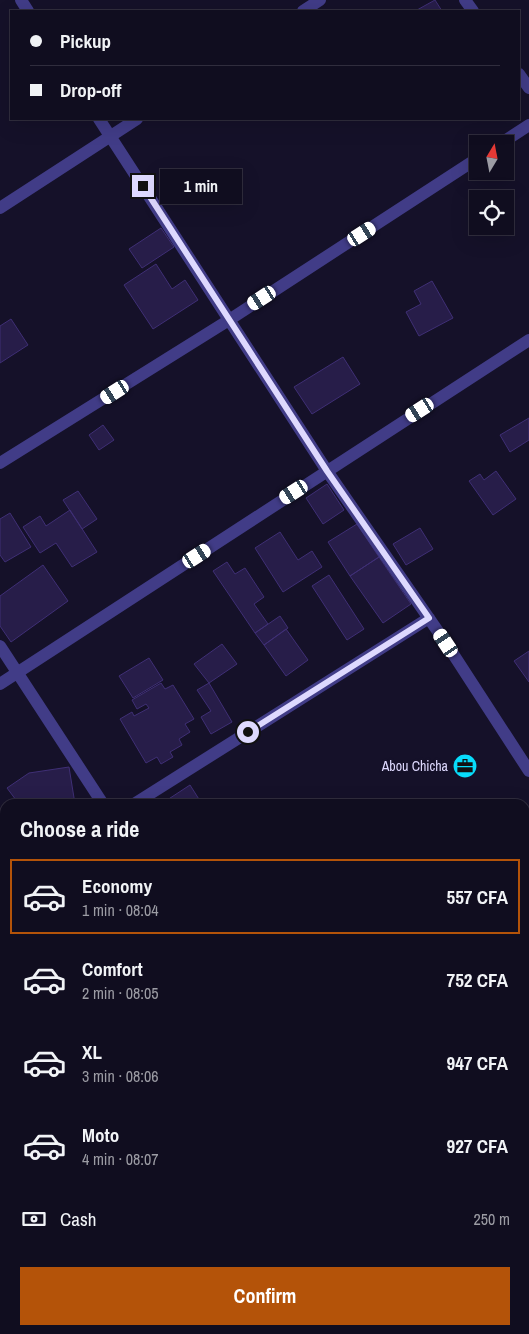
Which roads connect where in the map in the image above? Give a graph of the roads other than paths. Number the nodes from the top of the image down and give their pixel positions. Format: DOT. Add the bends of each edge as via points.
graph roads {
  1 [pos="320,0"];
  2 [pos="305,10"];
  3 [pos="520,75"];
  4 [pos="529,88"];
  5 [pos="100,120"];
  6 [pos="135,120"];
  7 [pos="529,125"];
  8 [pos="514,135"];
  9 [pos="110,136"];
  10 [pos="469,164"];
  11 [pos="0,208"];
  12 [pos="229,320"];
  13 [pos="529,340"];
  14 [pos="0,463"];
  15 [pos="327,471"];
  16 [pos="429,618"];
  17 [pos="0,646"];
  18 [pos="17,673"];
  19 [pos="0,684"];
  20 [pos="529,771"];
  21 [pos="100,799"];
  22 [pos="142,799"];
  1 -- 2 [label="street"];
  3 -- 4 [label="street"];
  5 -- 9 [label="street"];
  6 -- 9 [label="street"];
  7 -- 8 [label="street"];
  9 -- 11 [label="street"];
  9 -- 12 [label="street"];
  10 -- 12 [label="street"];
  12 -- 14 [label="street"];
  12 -- 15 [label="street"];
  13 -- 15 [label="street"];
  15 -- 16 [label="street"];
  15 -- 18 [label="street"];
  16 -- 20 [label="street"];
  16 -- 22 [label="street"];
  17 -- 18 [label="street"];
  18 -- 19 [label="street"];
  18 -- 21 [label="street"];
}
